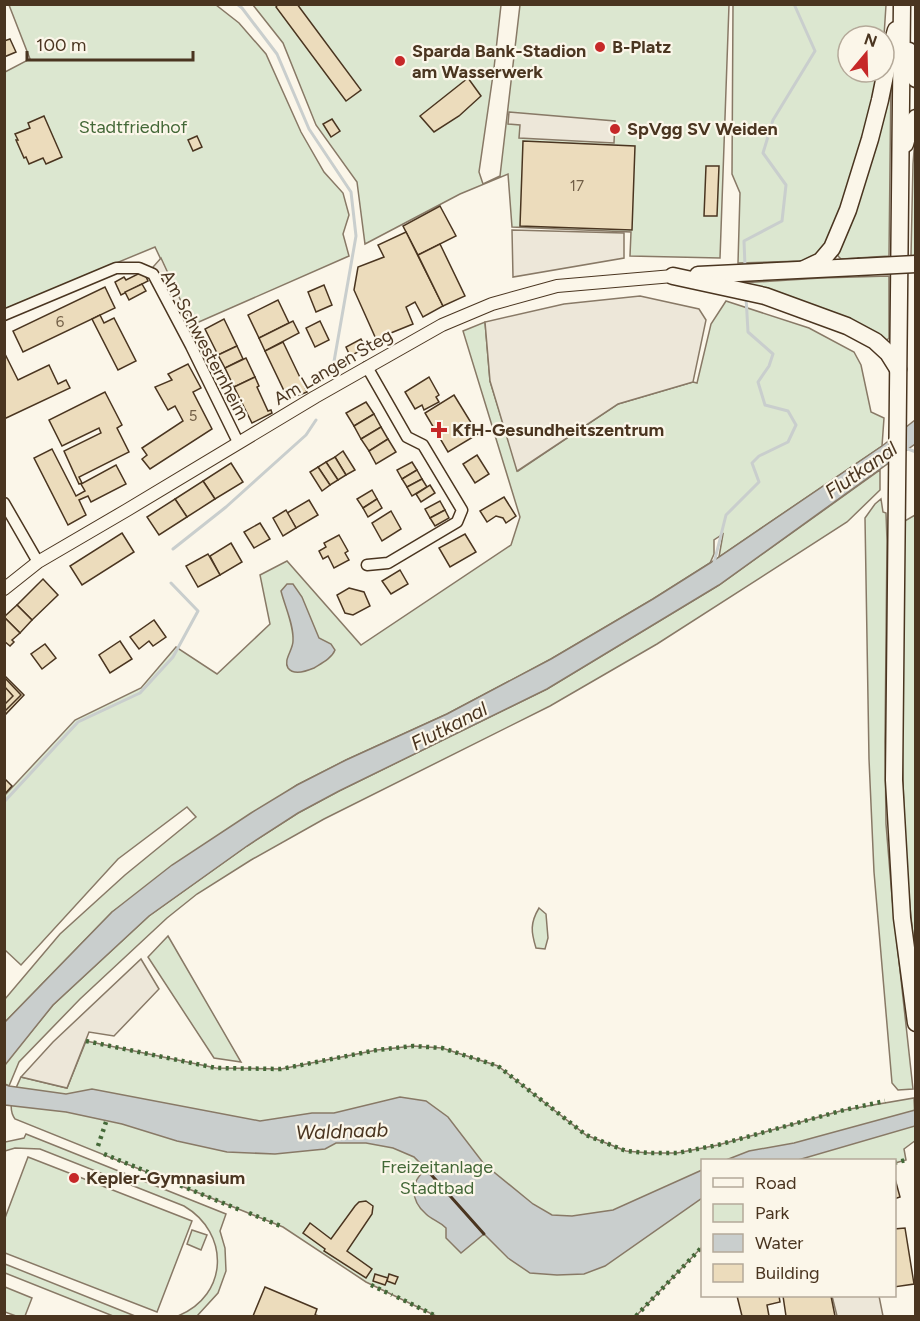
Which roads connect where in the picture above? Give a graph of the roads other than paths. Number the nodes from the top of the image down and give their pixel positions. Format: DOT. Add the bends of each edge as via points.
graph roads {
  1 [pos="902,8"];
  2 [pos="915,79"];
  3 [pos="915,118"];
  4 [pos="900,174"];
  5 [pos="915,264"];
  6 [pos="804,270"];
  7 [pos="673,276"];
  8 [pos="713,279"];
  9 [pos="4,315"];
  10 [pos="367,368"];
  11 [pos="898,369"];
  12 [pos="238,442"];
  13 [pos="4,503"];
  14 [pos="38,562"];
  15 [pos="367,565"];
  16 [pos="4,589"];
  17 [pos="915,1023"];
  1 -- 2 [label="main road"];
  1 -- 4 [label="main road"];
  1 -- 6 [label="main road" via="848,210 832,248 821,261"];
  3 -- 4 [label="main road"];
  4 -- 11 [label="main road"];
  5 -- 6 [label="main road, bridge"];
  6 -- 8 [label="main road"];
  7 -- 8 [label="main road"];
  7 -- 10 [label="street, Am Langen Steg" via="557,286 492,304 442,325"];
  8 -- 11 [label="main road" via="847,326 875,341"];
  9 -- 12 [label="street, Am Schwesternheim" via="116,268 139,268 153,274"];
  10 -- 12 [label="street, Am Langen Steg"];
  10 -- 15 [label="street" via="407,437 423,445 462,510 457,522 388,563"];
  11 -- 17 [label="main road" via="894,780 902,918"];
  12 -- 14 [label="street, Am Langen Steg"];
  13 -- 14 [label="street"];
  14 -- 16 [label="street, Am Langen Steg"];
}
